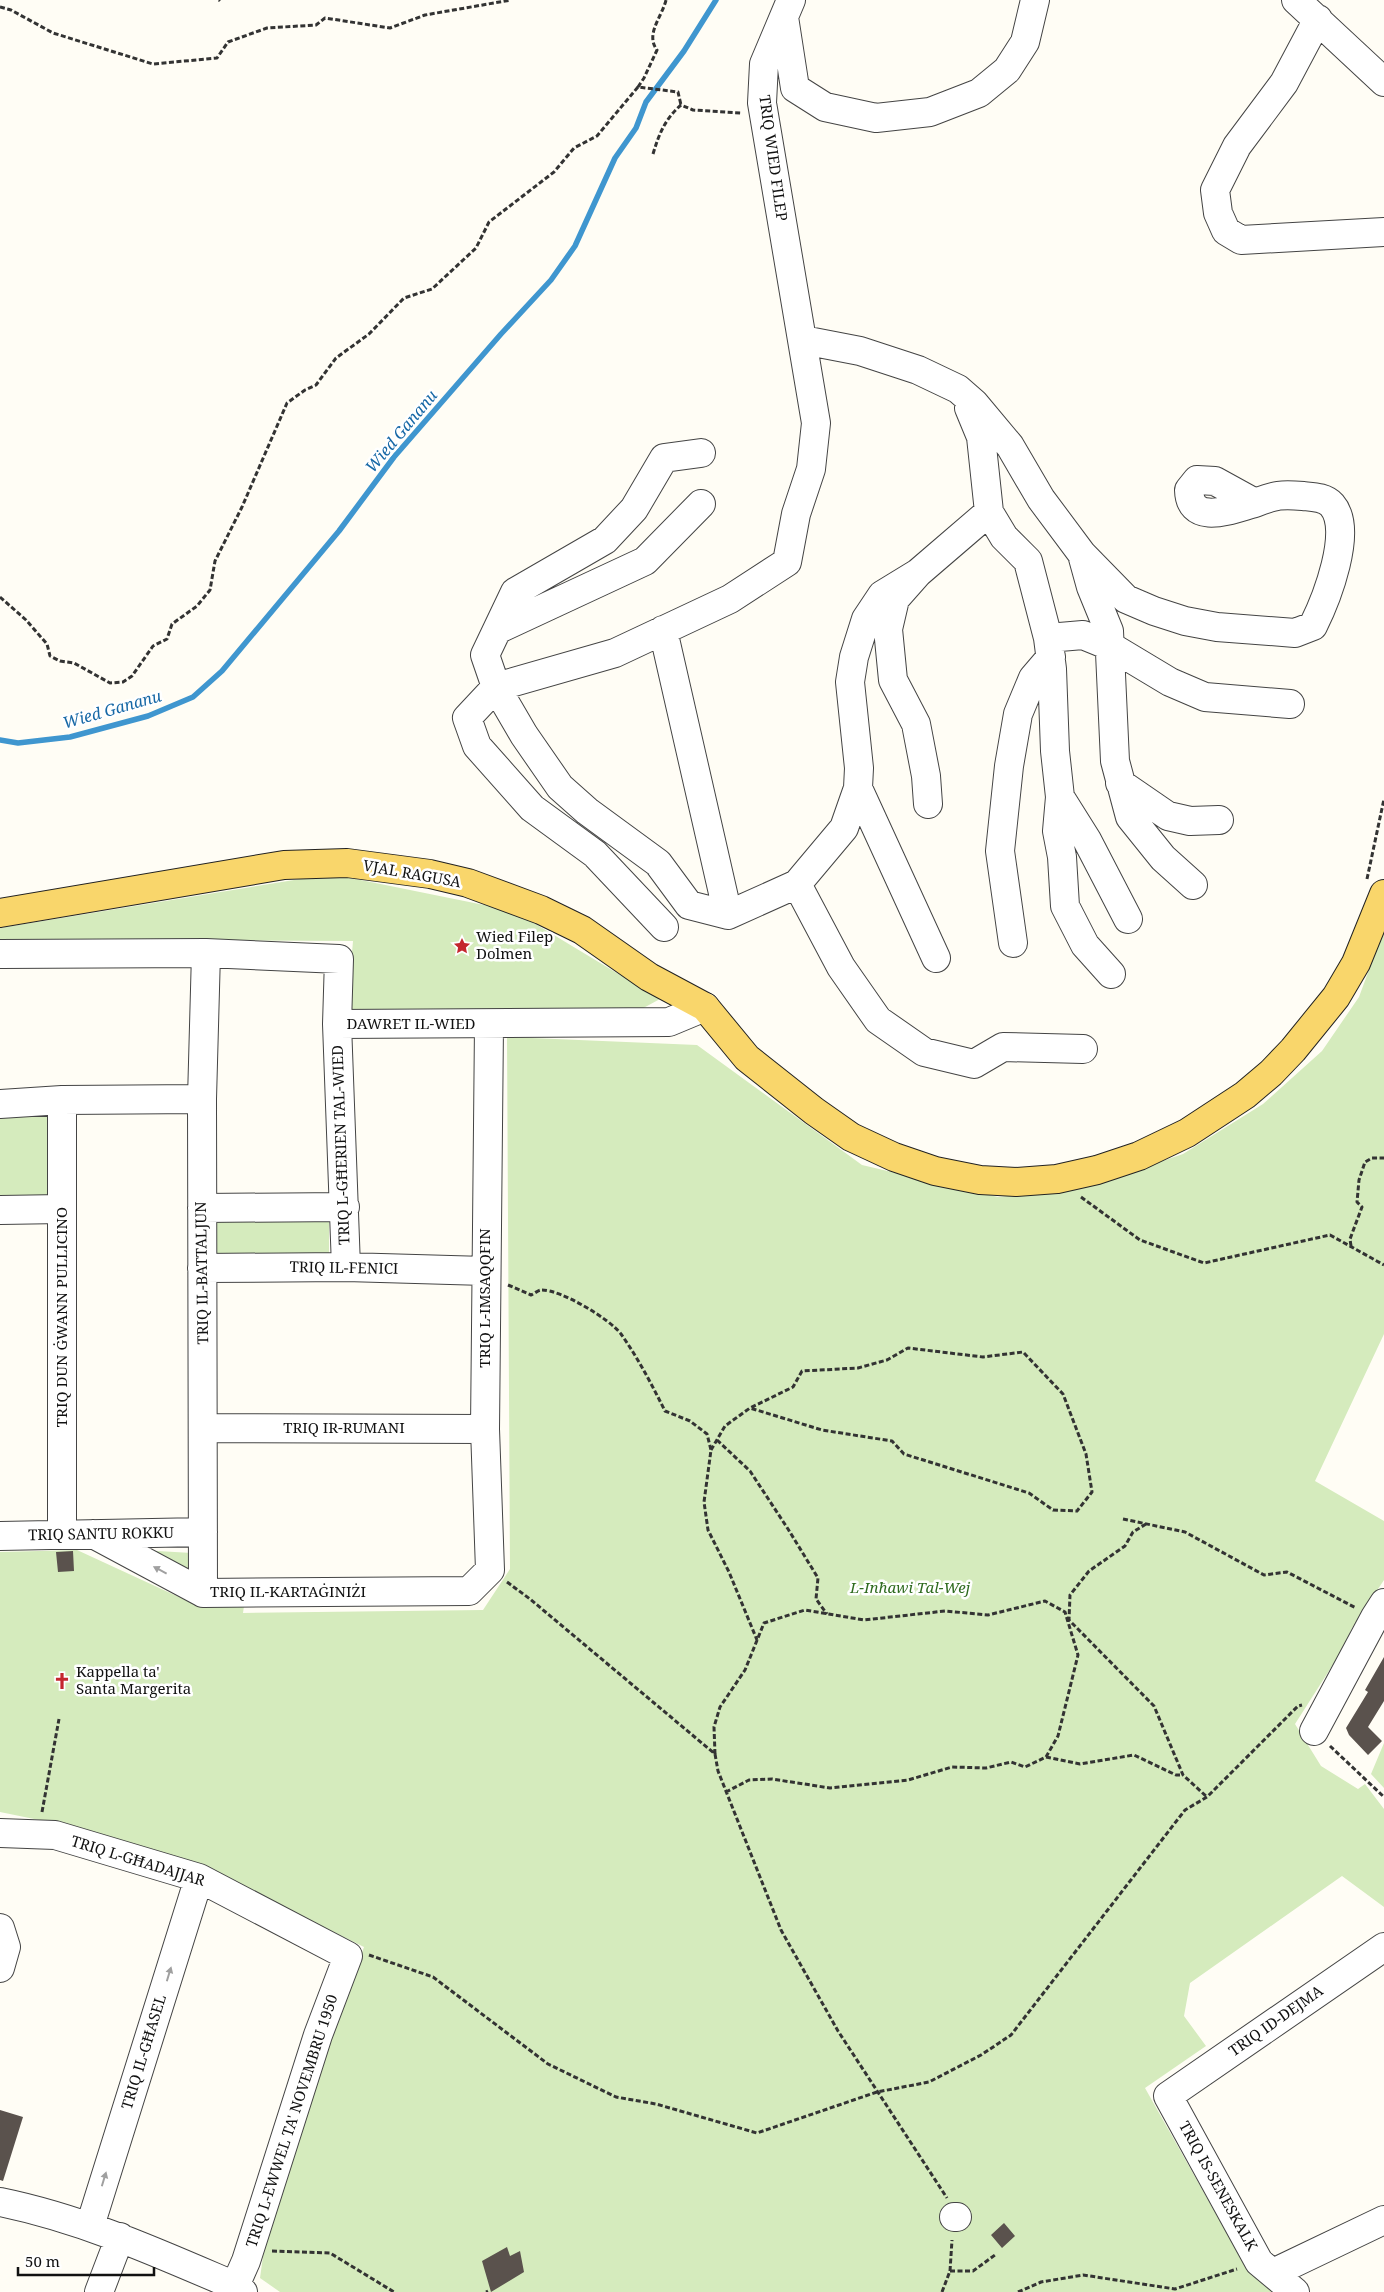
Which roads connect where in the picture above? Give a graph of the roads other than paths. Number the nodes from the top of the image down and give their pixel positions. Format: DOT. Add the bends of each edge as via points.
graph roads {
  1 [pos="1035,0"];
  2 [pos="1296,0"];
  3 [pos="787,9"];
  4 [pos="1318,19"];
  5 [pos="1384,82"];
  6 [pos="1384,232"];
  7 [pos="801,330"];
  8 [pos="958,389"];
  9 [pos="700,453"];
  10 [pos="1255,503"];
  11 [pos="701,504"];
  12 [pos="989,512"];
  13 [pos="1082,554"];
  14 [pos="918,573"];
  15 [pos="499,629"];
  16 [pos="663,630"];
  17 [pos="1110,646"];
  18 [pos="1050,647"];
  19 [pos="496,687"];
  20 [pos="1290,704"];
  21 [pos="1120,783"];
  22 [pos="858,788"];
  23 [pos="1060,797"];
  24 [pos="928,804"];
  25 [pos="1219,820"];
  26 [pos="797,884"];
  27 [pos="1193,885"];
  28 [pos="1375,887"];
  29 [pos="0,913"];
  30 [pos="728,915"];
  31 [pos="1128,919"];
  32 [pos="664,927"];
  33 [pos="1014,943"];
  34 [pos="206,953"];
  35 [pos="0,954"];
  36 [pos="936,958"];
  37 [pos="1111,974"];
  38 [pos="705,1007"];
  39 [pos="337,1024"];
  40 [pos="489,1024"];
  41 [pos="1083,1050"];
  42 [pos="202,1099"];
  43 [pos="62,1100"];
  44 [pos="0,1104"];
  45 [pos="345,1207"];
  46 [pos="202,1208"];
  47 [pos="62,1209"];
  48 [pos="0,1210"];
  49 [pos="346,1267"];
  50 [pos="202,1268"];
  51 [pos="485,1279"];
  52 [pos="204,1428"];
  53 [pos="484,1429"];
  54 [pos="202,1532"];
  55 [pos="62,1534"];
  56 [pos="93,1534"];
  57 [pos="0,1536"];
  58 [pos="490,1570"];
  59 [pos="203,1593"];
  60 [pos="1379,1610"];
  61 [pos="1314,1731"];
  62 [pos="0,1833"];
  63 [pos="199,1878"];
  64 [pos="0,1928"];
  65 [pos="1384,1947"];
  66 [pos="348,1956"];
  67 [pos="0,1968"];
  68 [pos="1168,2096"];
  69 [pos="0,2202"];
  70 [pos="1384,2220"];
  71 [pos="90,2226"];
  72 [pos="120,2237"];
  73 [pos="1266,2268"];
  74 [pos="239,2289"];
  75 [pos="99,2292"];
  76 [pos="1295,2292"];
  1 -- 3 [label="street" via="1025,42 1007,70 979,93 930,112 876,118 825,107 795,88"];
  2 -- 4 [label="street"];
  3 -- 7 [label="street, TRIQ WIED FILEP" via="764,64 762,103"];
  4 -- 5 [label="street"];
  4 -- 6 [label="street" via="1284,83 1236,146 1215,190 1218,213 1226,231 1241,240"];
  7 -- 8 [label="street" via="918,370"];
  7 -- 16 [label="street, TRIQ WIED FILEP" via="816,423 811,469 796,514 787,562 730,599"];
  8 -- 12 [label="street" via="981,437"];
  8 -- 13 [label="street" via="1010,446 1042,499"];
  9 -- 15 [label="street" via="664,458 634,509 605,540 515,592"];
  10 -- 13 [label="street" via="1279,494 1320,498 1332,505 1341,526 1337,555 1322,608 1312,626 1295,633 1216,626 1154,611 1126,599"];
  11 -- 15 [label="street" via="645,560"];
  12 -- 14 [label="street"];
  12 -- 18 [label="street" via="1004,537 1028,561"];
  13 -- 17 [label="street" via="1109,631"];
  14 -- 22 [label="street" via="882,595 866,619 854,657 850,682 859,768"];
  14 -- 24 [label="street" via="896,599 888,629 892,680 916,724"];
  15 -- 19 [label="street" via="486,655"];
  16 -- 19 [label="street, TRIQ WIED FILEP" via="615,653"];
  16 -- 30 [label="street"];
  17 -- 18 [label="street" via="1083,635"];
  17 -- 20 [label="street" via="1170,682 1205,698"];
  17 -- 21 [label="street" via="1115,761"];
  18 -- 23 [label="street"];
  18 -- 33 [label="street" via="1018,714 1009,766 1000,852"];
  19 -- 30 [label="street" via="560,787 658,863 689,905"];
  19 -- 32 [label="street" via="467,718 477,746 532,808 595,854"];
  21 -- 25 [label="street" via="1168,816 1190,821"];
  21 -- 27 [label="street" via="1130,817 1163,858"];
  22 -- 26 [label="street" via="844,828"];
  22 -- 36 [label="street"];
  23 -- 31 [label="street" via="1088,840"];
  23 -- 37 [label="street" via="1057,831 1065,906 1085,945"];
  26 -- 30 [label="street"];
  26 -- 41 [label="street" via="841,967 878,1020 924,1052 974,1064 1003,1046"];
  28 -- 38 [label="main road, VJAL RAGUSA" via="1356,963 1336,997 1271,1073 1187,1133 1139,1156 1057,1179 980,1180 894,1157 852,1137 747,1058"];
  29 -- 38 [label="main road, VJAL RAGUSA" via="284,865 347,863 384,867 468,883 541,910 582,930 649,977"];
  34 -- 35 [label="street, DAWRET IL-WIED"];
  34 -- 39 [label="street, DAWRET IL-WIED" via="339,959"];
  34 -- 42 [label="street, TRIQ IL-BATTALJUN"];
  38 -- 40 [label="street, DAWRET IL-WIED" via="669,1022"];
  39 -- 40 [label="street, DAWRET IL-WIED"];
  39 -- 45 [label="street, TRIQ L-GĦERIEN TAL-WIED"];
  40 -- 51 [label="street, TRIQ L-IMSAQQFIN"];
  42 -- 43 [label="street"];
  42 -- 46 [label="street, TRIQ IL-BATTALJUN"];
  43 -- 44 [label="street"];
  43 -- 47 [label="street, TRIQ DUN ĠWANN PULLICINO"];
  45 -- 46 [label="street"];
  45 -- 49 [label="street, TRIQ L-GĦERIEN TAL-WIED"];
  46 -- 50 [label="street, TRIQ IL-BATTALJUN"];
  47 -- 48 [label="street"];
  47 -- 55 [label="street, TRIQ DUN ĠWANN PULLICINO"];
  49 -- 50 [label="street, TRIQ IL-FENICI"];
  49 -- 51 [label="street, TRIQ IL-FENICI"];
  50 -- 52 [label="street, TRIQ IL-BATTALJUN"];
  51 -- 53 [label="street, TRIQ L-IMSAQQFIN"];
  52 -- 53 [label="street, TRIQ IR-RUMANI"];
  52 -- 54 [label="street, TRIQ IL-BATTALJUN"];
  53 -- 58 [label="street, TRIQ L-IMSAQQFIN"];
  54 -- 56 [label="street, TRIQ SANTU ROKKU"];
  54 -- 59 [label="street, TRIQ IL-BATTALJUN"];
  55 -- 56 [label="street, TRIQ SANTU ROKKU"];
  55 -- 57 [label="street, TRIQ SANTU ROKKU"];
  59 -- 56 [label="street, TRIQ IL-KARTAĠINIŻI, one-way"];
  58 -- 59 [label="street, TRIQ IL-KARTAĠINIŻI" via="469,1591"];
  60 -- 61 [label="street"];
  62 -- 63 [label="street, TRIQ L-GĦADAJJAR" via="55,1835"];
  63 -- 66 [label="street, TRIQ L-GĦADAJJAR"];
  71 -- 63 [label="street, TRIQ IL-GĦASEL, one-way"];
  64 -- 67 [label="street" via="6,1947"];
  65 -- 68 [label="street, TRIQ ID-DEJMA"];
  66 -- 74 [label="street, TRIQ L-EWWEL TA' NOVEMBRU 1950" via="318,2035"];
  68 -- 73 [label="street, TRIQ IS-SENESKALK"];
  69 -- 71 [label="street"];
  70 -- 73 [label="street"];
  71 -- 72 [label="street"];
  72 -- 74 [label="street"];
  72 -- 75 [label="street"];
  73 -- 76 [label="street, TRIQ IS-SENESKALK"];
}
